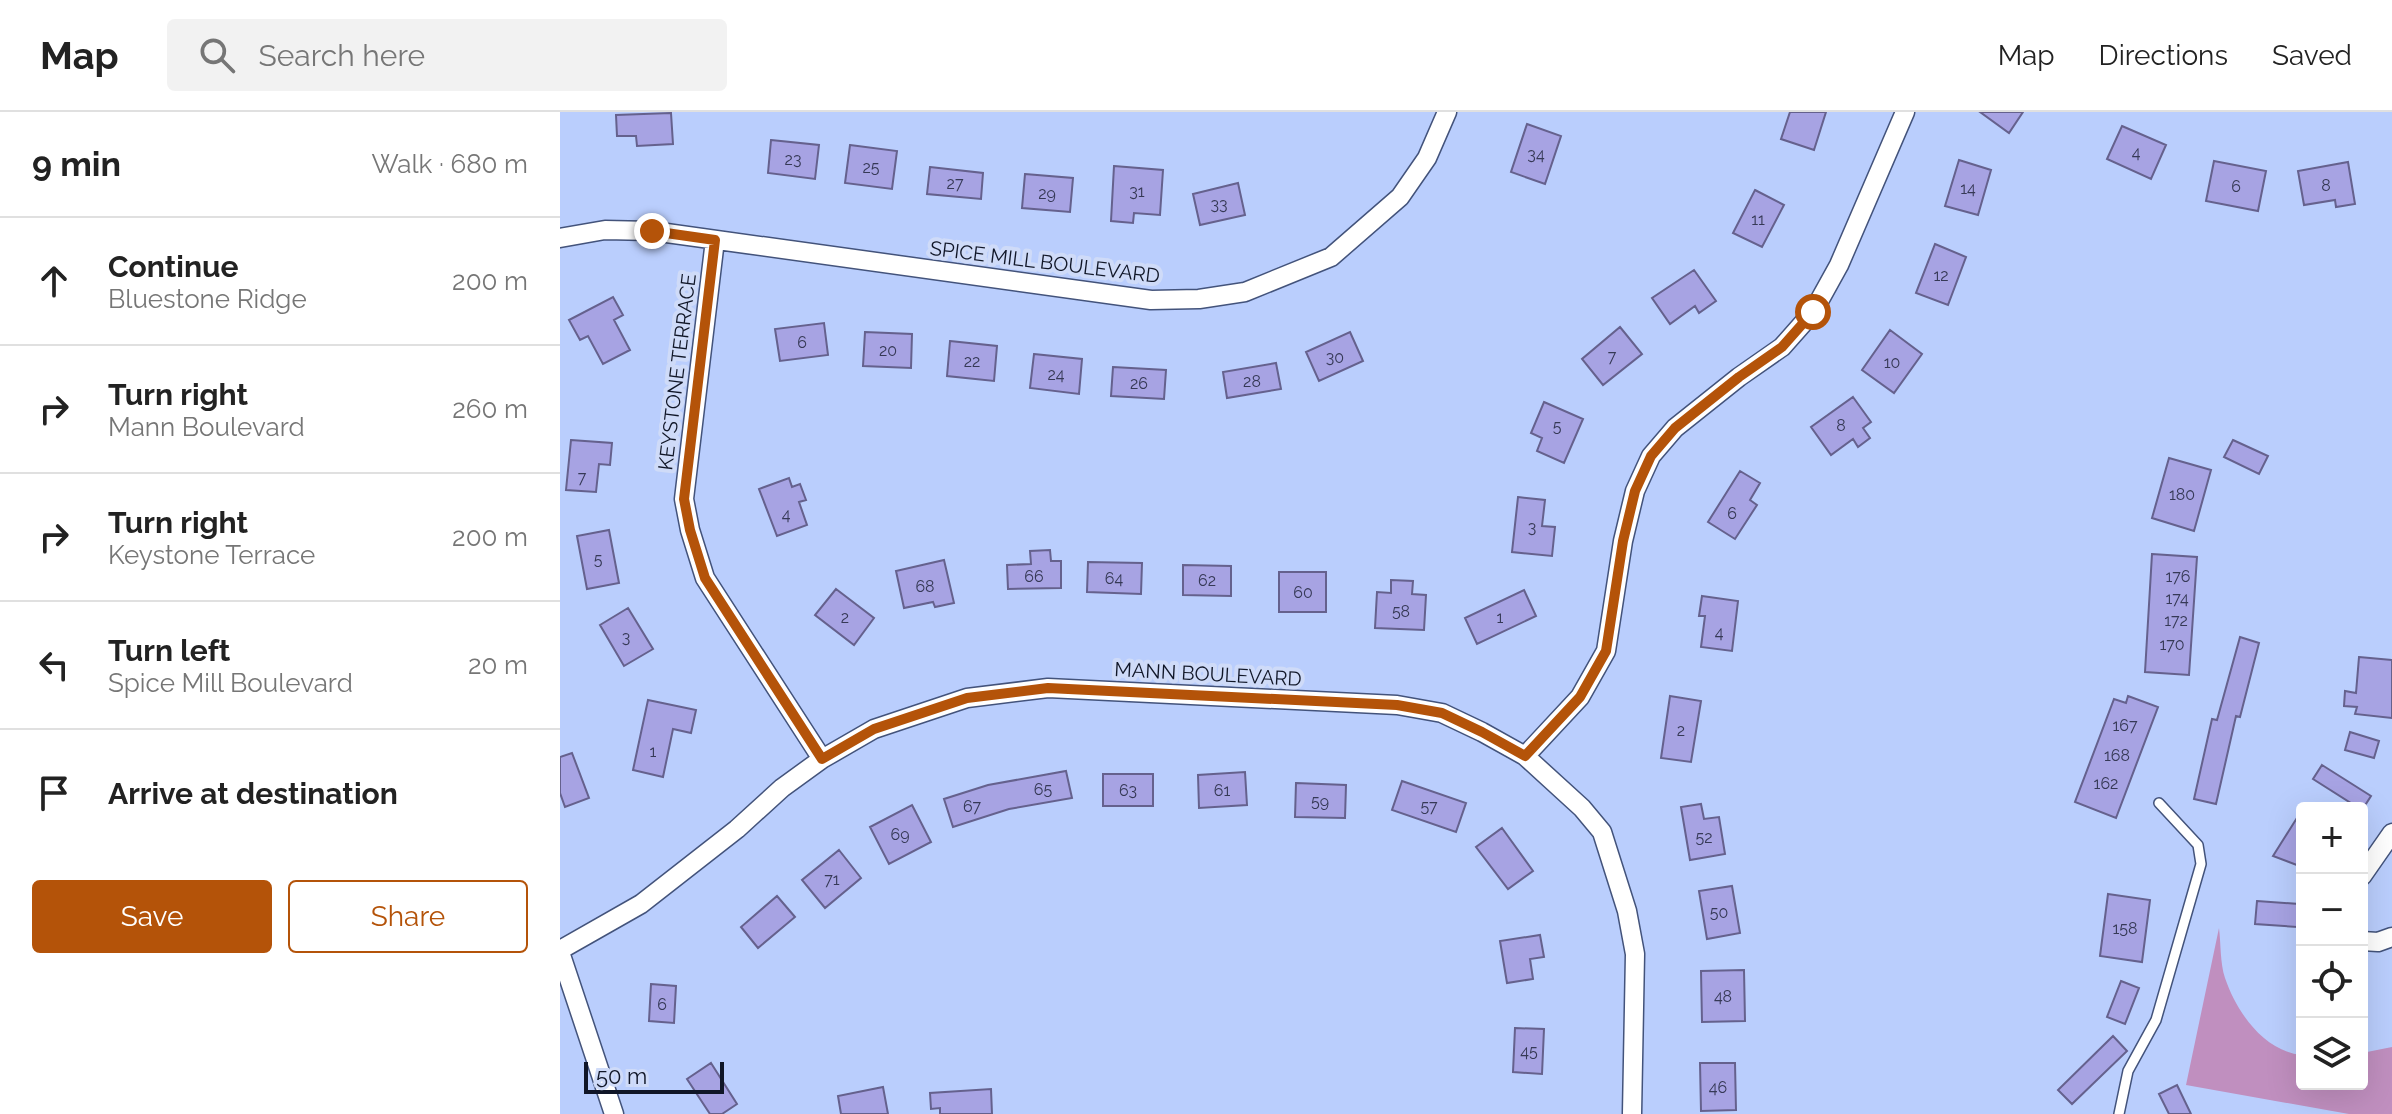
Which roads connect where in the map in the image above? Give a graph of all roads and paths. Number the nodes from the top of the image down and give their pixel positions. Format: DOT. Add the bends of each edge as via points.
graph roads {
  1 [pos="1447,112"];
  2 [pos="1905,112"];
  3 [pos="560,238"];
  4 [pos="715,240"];
  5 [pos="1525,756"];
  6 [pos="822,759"];
  7 [pos="2159,803"];
  8 [pos="2392,833"];
  9 [pos="2363,874"];
  10 [pos="2392,937"];
  11 [pos="2368,941"];
  12 [pos="560,951"];
  13 [pos="614,1114"];
  14 [pos="1632,1114"];
  15 [pos="2119,1114"];
  1 -- 4 [label="street, SPICE MILL BOULEVARD" via="1427,158 1400,197 1331,257 1245,292 1151,300"];
  2 -- 5 [label="street" via="1813,312 1782,347 1675,428 1651,456 1635,491 1623,541 1606,651 1580,697"];
  3 -- 4 [label="street, SPICE MILL BOULEVARD" via="605,230"];
  4 -- 6 [label="street, KEYSTONE TERRACE" via="684,499 690,530 705,578"];
  5 -- 6 [label="street, MANN BOULEVARD" via="1442,713 1397,705 1048,688 967,698 874,729"];
  5 -- 14 [label="street, MANN BOULEVARD" via="1602,832 1627,911 1635,954"];
  6 -- 12 [label="street, MANN BOULEVARD" via="641,904"];
  7 -- 15 [label="lane" via="2198,845 2201,864 2156,1020 2128,1071"];
  8 -- 9 [label="street"];
  10 -- 11 [label="street"];
  12 -- 13 [label="street"];
}
